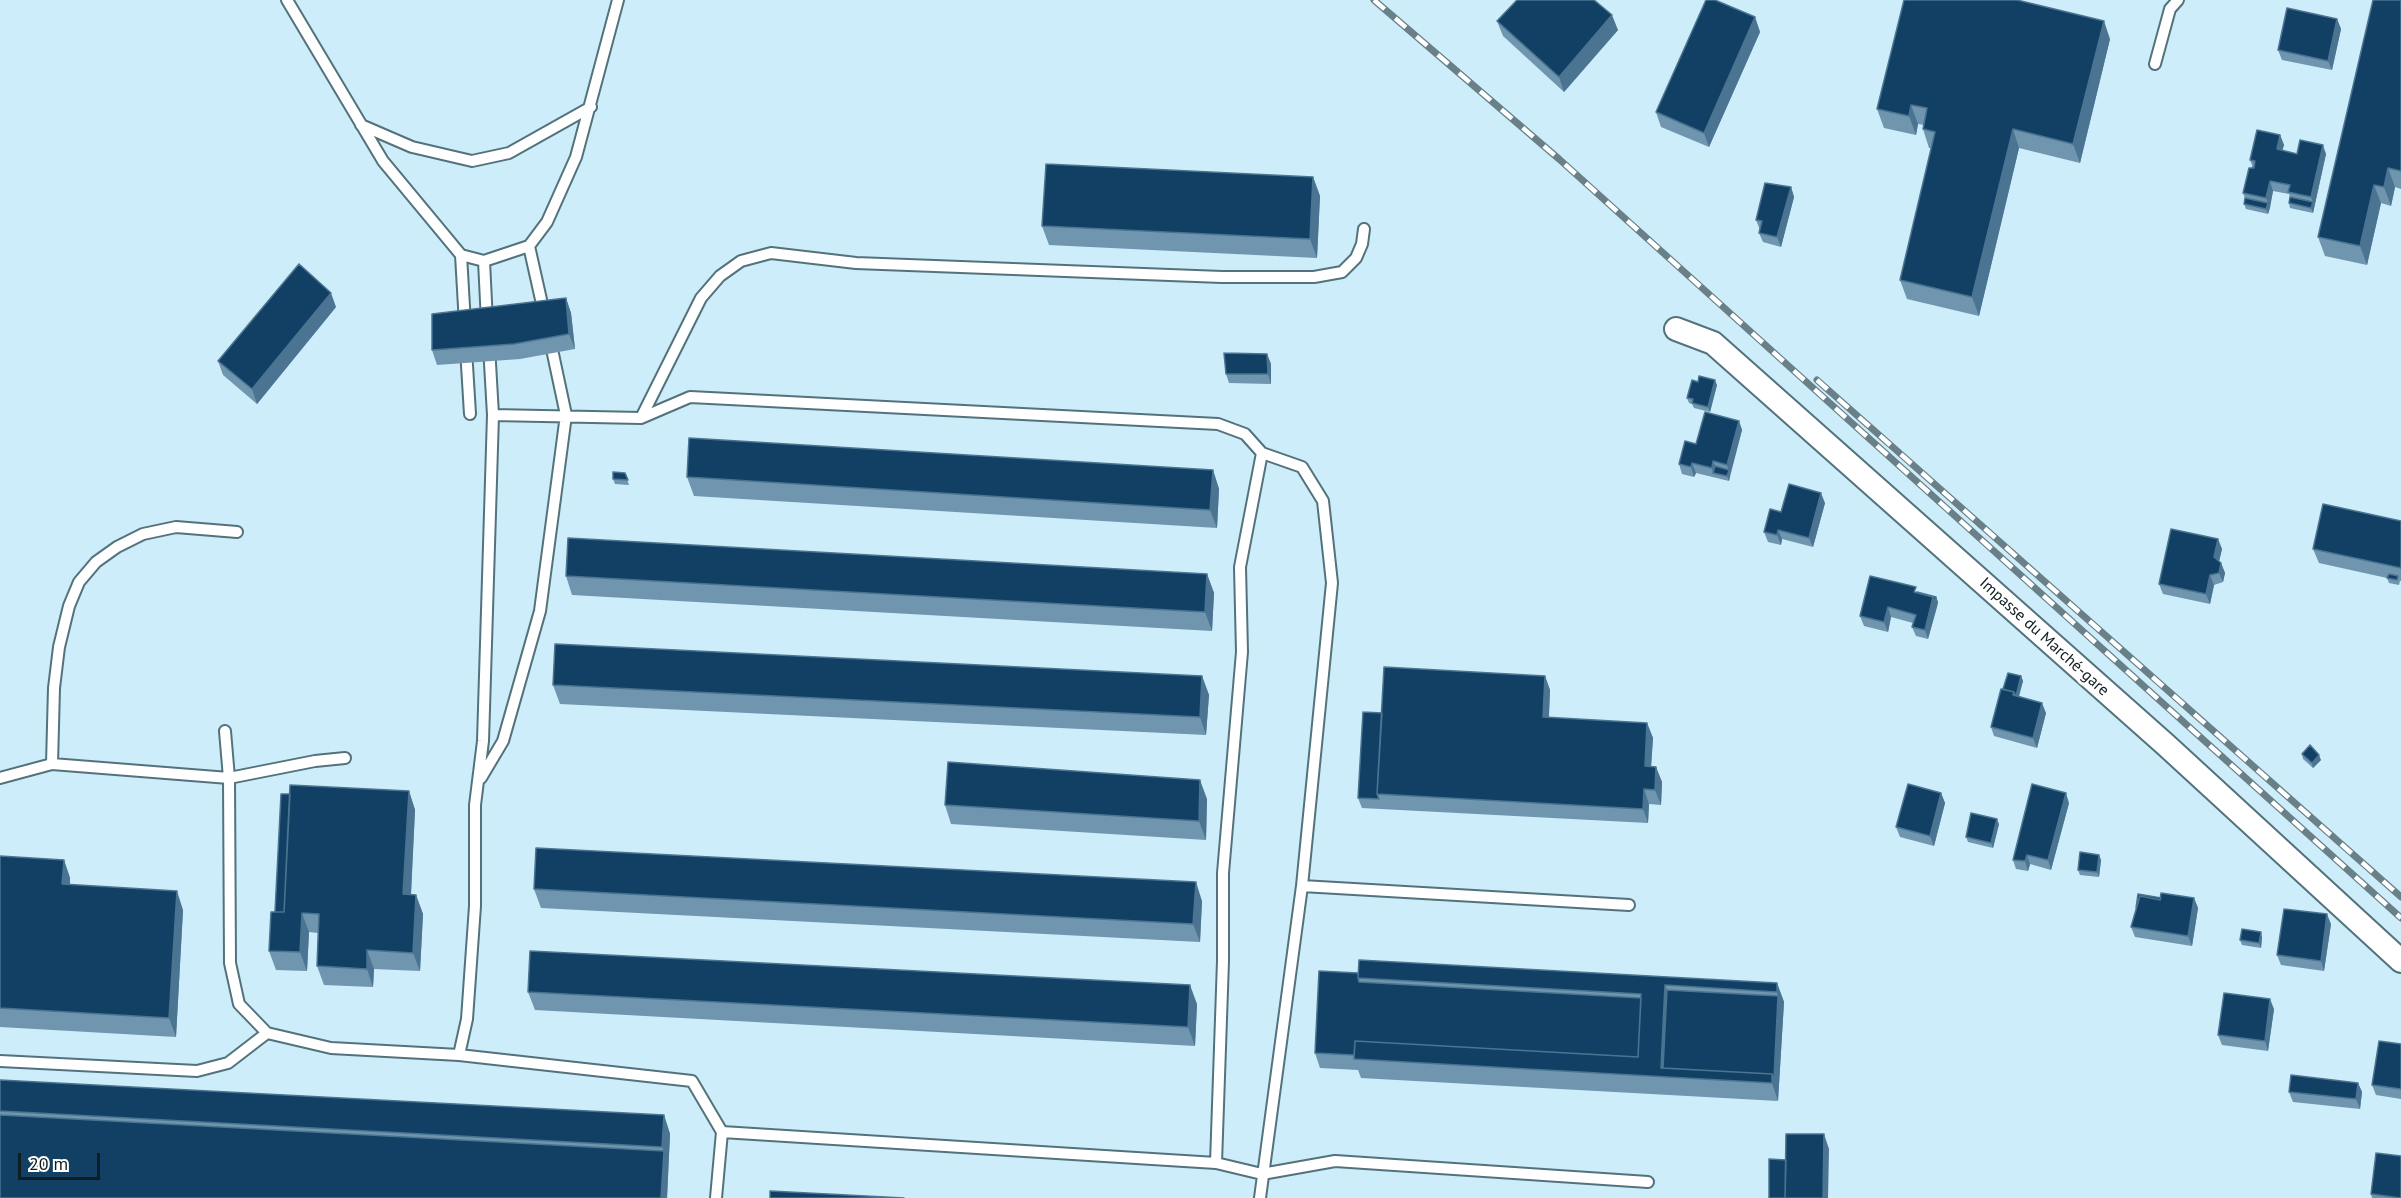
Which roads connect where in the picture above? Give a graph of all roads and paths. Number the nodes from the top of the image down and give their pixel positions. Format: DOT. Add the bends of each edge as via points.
graph roads {
  1 [pos="287,0"];
  2 [pos="618,0"];
  3 [pos="2178,0"];
  4 [pos="2155,64"];
  5 [pos="591,107"];
  6 [pos="361,125"];
  7 [pos="1364,229"];
  8 [pos="529,246"];
  9 [pos="461,255"];
  10 [pos="484,261"];
  11 [pos="1676,329"];
  12 [pos="470,414"];
  13 [pos="493,414"];
  14 [pos="566,415"];
  15 [pos="641,418"];
  16 [pos="1262,453"];
  17 [pos="237,532"];
  18 [pos="225,731"];
  19 [pos="345,758"];
  20 [pos="52,764"];
  21 [pos="0,778"];
  22 [pos="229,778"];
  23 [pos="478,781"];
  24 [pos="1302,886"];
  25 [pos="1629,905"];
  26 [pos="2401,961"];
  27 [pos="267,1033"];
  28 [pos="459,1055"];
  29 [pos="0,1061"];
  30 [pos="722,1132"];
  31 [pos="1216,1163"];
  32 [pos="1262,1174"];
  33 [pos="1648,1182"];
  34 [pos="716,1198"];
  35 [pos="1260,1198"];
  1 -- 6 [label="lane"];
  2 -- 5 [label="lane"];
  3 -- 4 [label="lane" via="2170,9"];
  5 -- 6 [label="lane" via="509,153 472,160 412,147"];
  5 -- 8 [label="lane" via="576,157 547,222"];
  6 -- 9 [label="lane" via="382,161"];
  7 -- 15 [label="lane" via="1356,258 1342,272 1314,277 856,263 771,254 741,261 720,276 701,298"];
  8 -- 10 [label="lane"];
  8 -- 14 [label="lane"];
  9 -- 10 [label="lane"];
  9 -- 12 [label="lane"];
  10 -- 13 [label="lane"];
  11 -- 26 [label="street, Impasse du Marché-gare" via="1713,343"];
  13 -- 14 [label="lane"];
  13 -- 23 [label="lane" via="483,741"];
  14 -- 15 [label="lane"];
  14 -- 23 [label="lane" via="540,610 503,741"];
  15 -- 16 [label="lane" via="690,397 1218,424 1245,434"];
  16 -- 24 [label="lane" via="1302,467 1323,501 1332,583"];
  16 -- 31 [label="lane" via="1240,567 1242,652 1223,873"];
  17 -- 20 [label="lane" via="176,527 143,534 96,562 79,582 59,646"];
  18 -- 22 [label="lane"];
  19 -- 22 [label="lane"];
  20 -- 21 [label="lane"];
  20 -- 22 [label="lane"];
  22 -- 27 [label="lane" via="230,963 239,1004"];
  23 -- 28 [label="lane" via="475,906 467,1019"];
  24 -- 25 [label="lane"];
  24 -- 32 [label="lane"];
  27 -- 28 [label="lane" via="332,1048"];
  27 -- 29 [label="lane" via="228,1063 197,1071"];
  28 -- 30 [label="lane" via="692,1081"];
  30 -- 31 [label="lane"];
  30 -- 34 [label="lane"];
  31 -- 32 [label="lane"];
  32 -- 33 [label="lane" via="1335,1161"];
  32 -- 35 [label="lane"];
}
